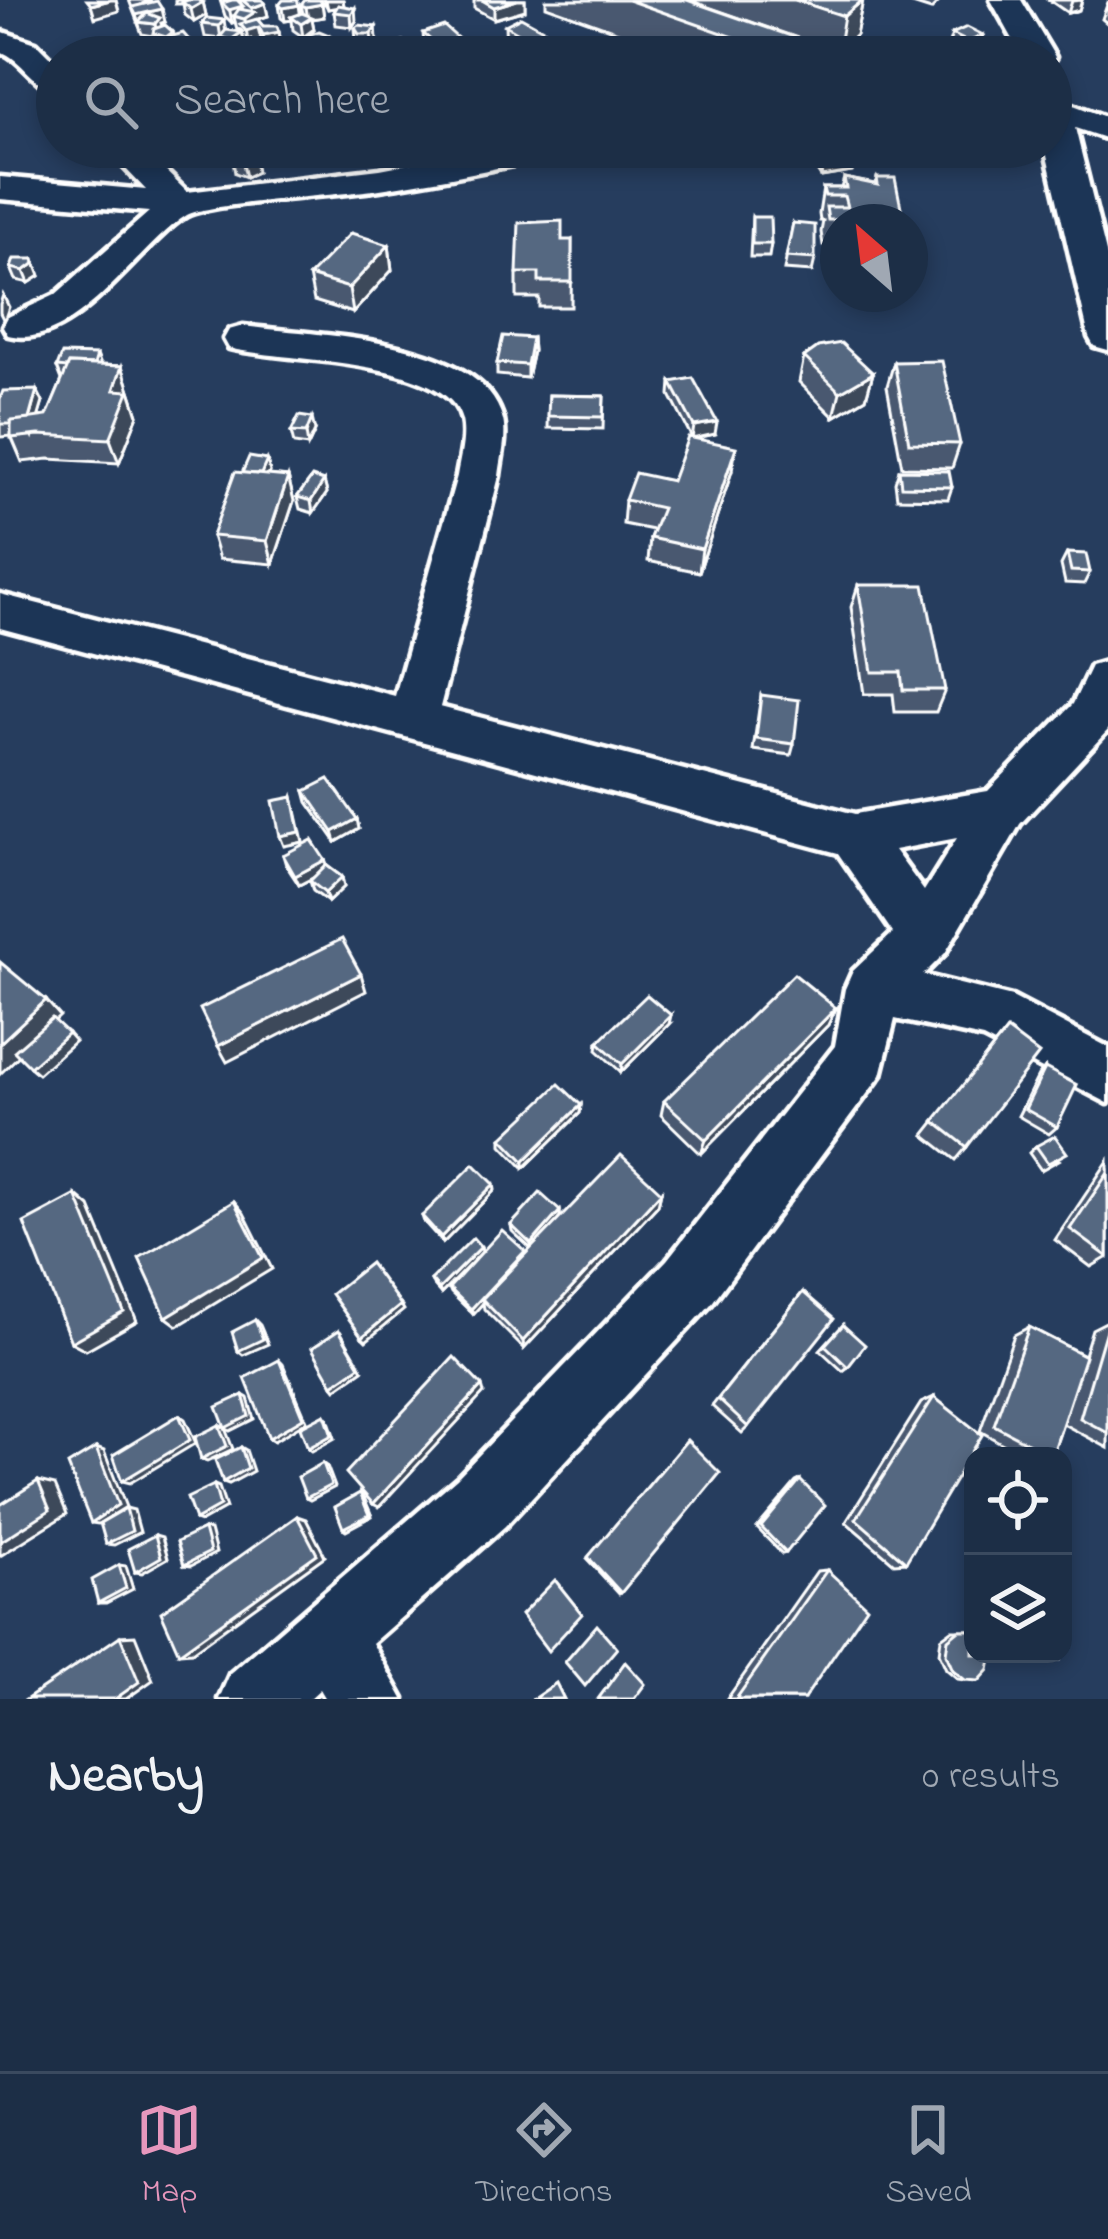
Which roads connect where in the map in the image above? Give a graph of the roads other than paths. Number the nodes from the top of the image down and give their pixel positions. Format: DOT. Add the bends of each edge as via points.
graph roads {
  1 [pos="1006,0"];
  2 [pos="1027,36"];
  3 [pos="0,40"];
  4 [pos="36,61"];
  5 [pos="1072,113"];
  6 [pos="1108,129"];
  7 [pos="143,168"];
  8 [pos="439,168"];
  9 [pos="1068,168"];
  10 [pos="0,188"];
  11 [pos="179,204"];
  12 [pos="22,326"];
  13 [pos="1108,337"];
  14 [pos="244,338"];
  15 [pos="0,611"];
  16 [pos="1108,679"];
  17 [pos="413,717"];
  18 [pos="1002,809"];
  19 [pos="856,836"];
  20 [pos="926,936"];
  21 [pos="872,989"];
  22 [pos="1108,1076"];
  23 [pos="327,1636"];
  24 [pos="255,1699"];
  25 [pos="367,1699"];
  1 -- 2 [label="street"];
  3 -- 4 [label="street"];
  5 -- 6 [label="street"];
  7 -- 11 [label="street"];
  8 -- 11 [label="street"];
  9 -- 13 [label="street"];
  10 -- 11 [label="street"];
  11 -- 12 [label="street" via="78,296"];
  14 -- 17 [label="street" via="400,360 448,378 472,399 484,426 478,470"];
  15 -- 17 [label="street"];
  16 -- 18 [label="street" via="1091,716"];
  17 -- 19 [label="street"];
  18 -- 19 [label="street"];
  18 -- 20 [label="street"];
  19 -- 20 [label="street"];
  20 -- 21 [label="street"];
  21 -- 22 [label="street" via="993,1015"];
  21 -- 23 [label="street" via="861,1056 689,1282 481,1502"];
  23 -- 24 [label="street"];
  23 -- 25 [label="street"];
}
